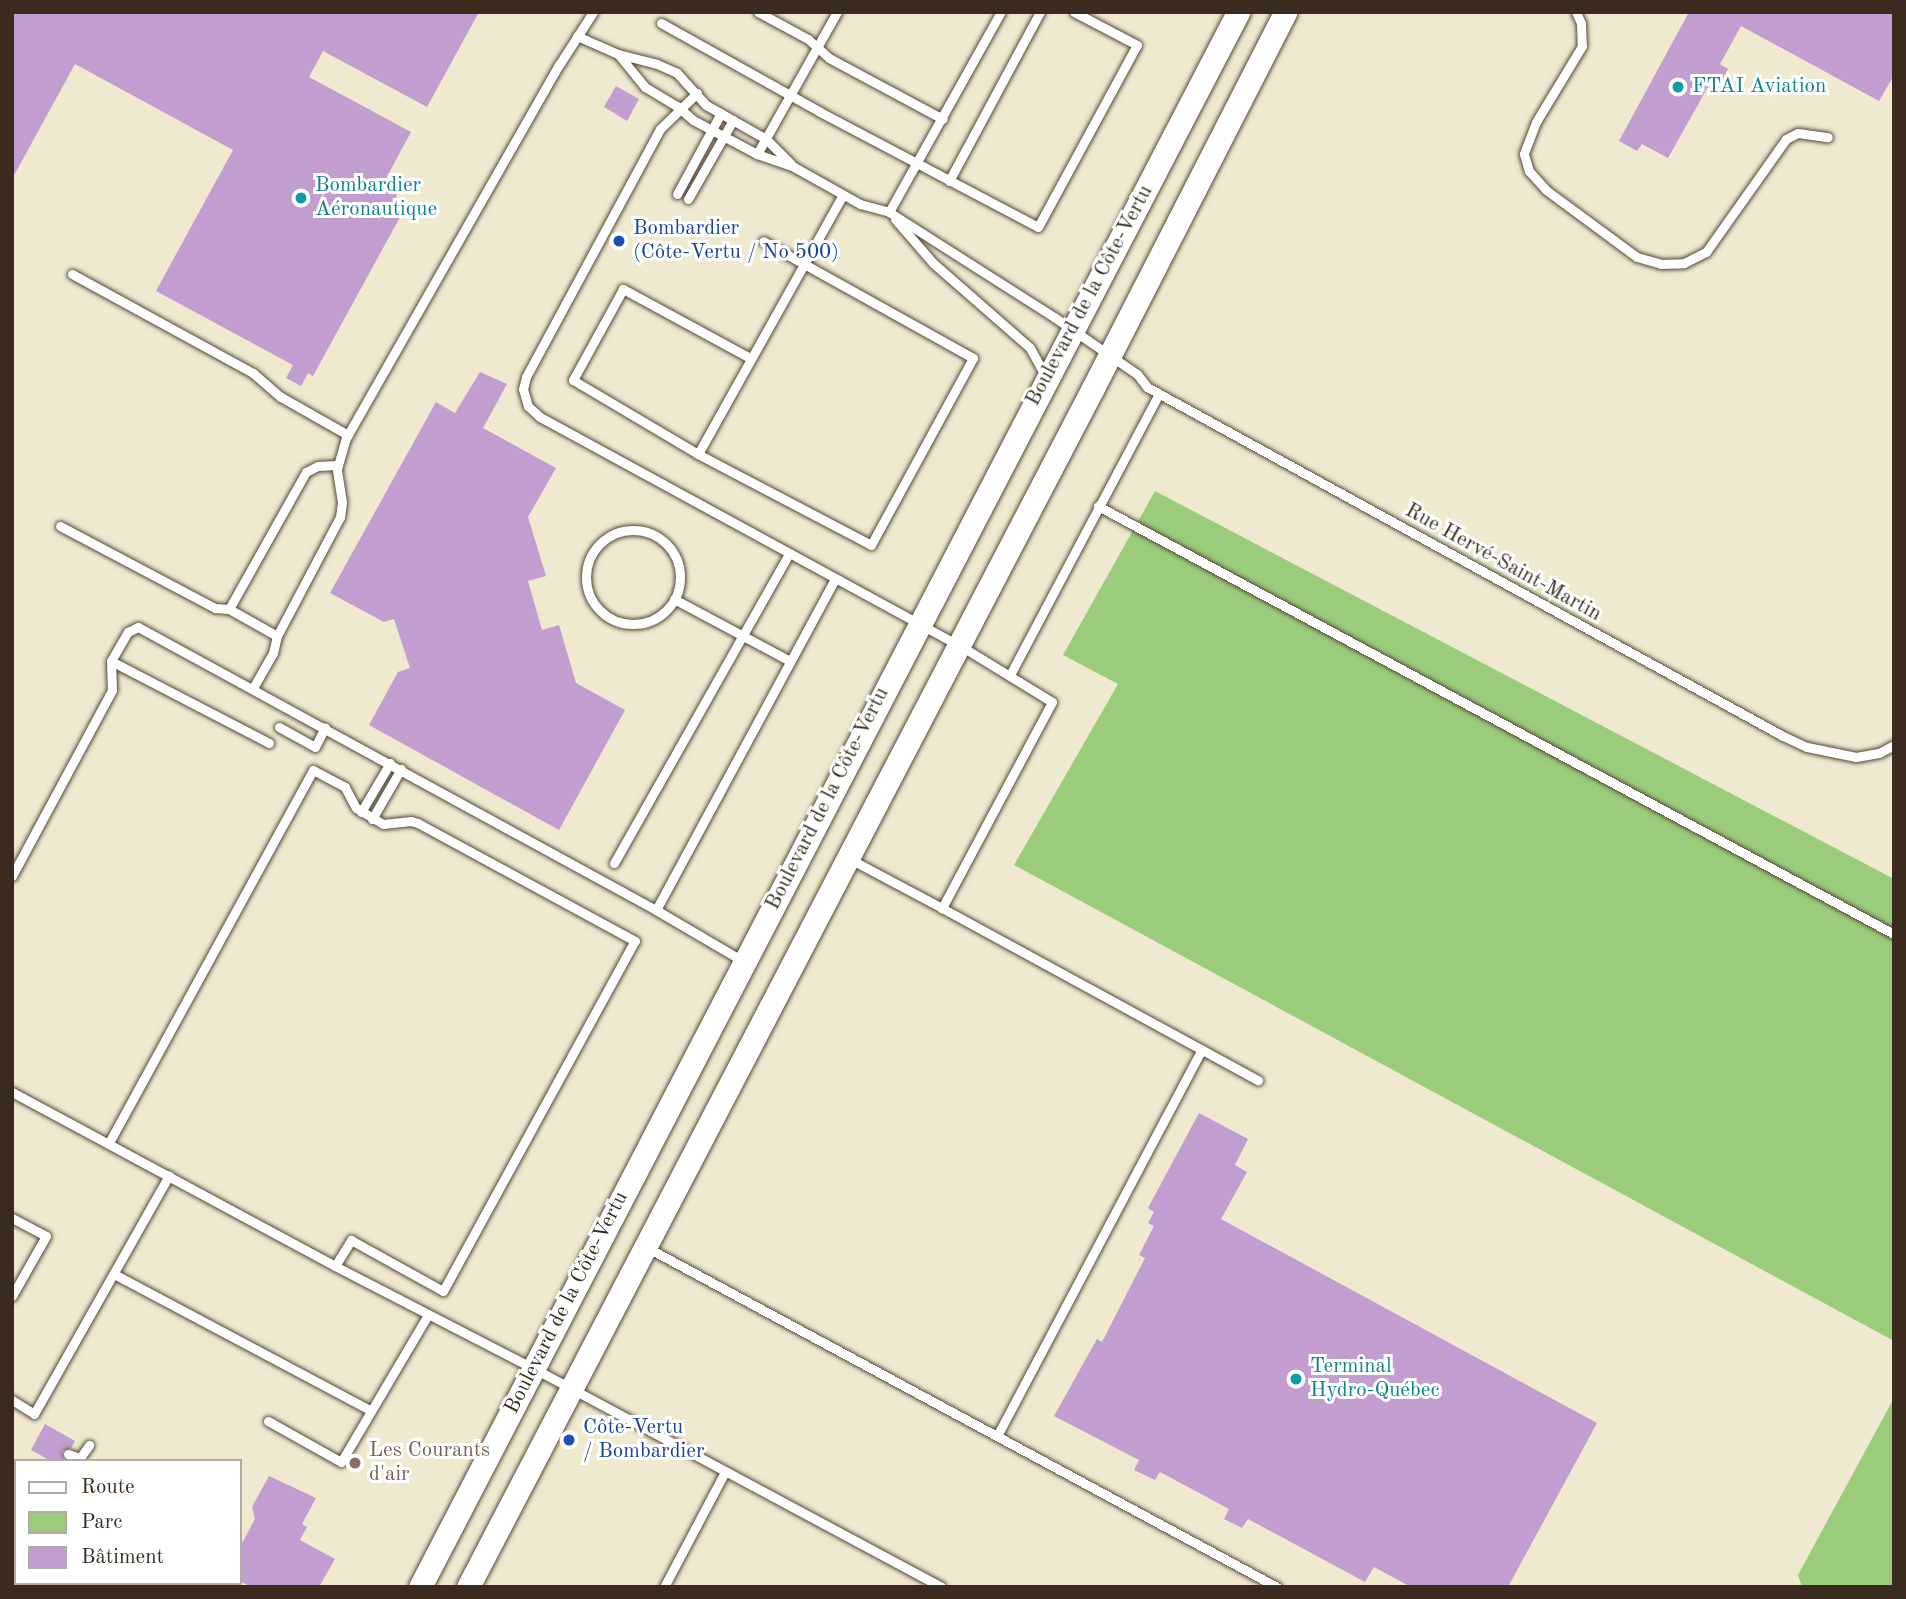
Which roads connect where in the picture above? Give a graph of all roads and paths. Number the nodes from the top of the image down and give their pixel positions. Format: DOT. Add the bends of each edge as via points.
graph roads {
  1 [pos="593,12"];
  2 [pos="758,12"];
  3 [pos="837,12"];
  4 [pos="1001,12"];
  5 [pos="1040,12"];
  6 [pos="1074,12"];
  7 [pos="1238,12"];
  8 [pos="1285,12"];
  9 [pos="1576,12"];
  10 [pos="661,23"];
  11 [pos="577,36"];
  12 [pos="818,47"];
  13 [pos="618,54"];
  14 [pos="697,93"];
  15 [pos="790,95"];
  16 [pos="681,109"];
  17 [pos="721,113"];
  18 [pos="943,119"];
  19 [pos="733,120"];
  20 [pos="712,130"];
  21 [pos="724,136"];
  22 [pos="1828,136"];
  23 [pos="766,139"];
  24 [pos="757,154"];
  25 [pos="917,164"];
  26 [pos="794,167"];
  27 [pos="949,181"];
  28 [pos="677,194"];
  29 [pos="844,195"];
  30 [pos="688,200"];
  31 [pos="889,212"];
  32 [pos="763,241"];
  33 [pos="803,263"];
  34 [pos="72,274"];
  35 [pos="1072,330"];
  36 [pos="1109,357"];
  37 [pos="750,358"];
  38 [pos="1046,379"];
  39 [pos="1159,394"];
  40 [pos="348,435"];
  41 [pos="698,454"];
  42 [pos="337,465"];
  43 [pos="1098,506"];
  44 [pos="60,526"];
  45 [pos="789,554"];
  46 [pos="835,579"];
  47 [pos="674,599"];
  48 [pos="229,609"];
  49 [pos="919,625"];
  50 [pos="276,635"];
  51 [pos="742,636"];
  52 [pos="959,645"];
  53 [pos="111,661"];
  54 [pos="790,662"];
  55 [pos="1010,675"];
  56 [pos="253,688"];
  57 [pos="279,727"];
  58 [pos="325,727"];
  59 [pos="269,743"];
  60 [pos="1894,745"];
  61 [pos="390,763"];
  62 [pos="401,769"];
  63 [pos="361,812"];
  64 [pos="372,819"];
  65 [pos="848,858"];
  66 [pos="614,863"];
  67 [pos="12,876"];
  68 [pos="942,908"];
  69 [pos="656,910"];
  70 [pos="1894,934"];
  71 [pos="744,962"];
  72 [pos="1201,1050"];
  73 [pos="1258,1080"];
  74 [pos="12,1092"];
  75 [pos="108,1143"];
  76 [pos="169,1175"];
  77 [pos="12,1218"];
  78 [pos="645,1246"];
  79 [pos="335,1266"];
  80 [pos="114,1274"];
  81 [pos="12,1296"];
  82 [pos="428,1315"];
  83 [pos="533,1368"];
  84 [pos="571,1390"];
  85 [pos="12,1400"];
  86 [pos="370,1410"];
  87 [pos="268,1421"];
  88 [pos="997,1436"];
  89 [pos="89,1445"];
  90 [pos="68,1454"];
  91 [pos="725,1472"];
  92 [pos="420,1587"];
  93 [pos="468,1587"];
  94 [pos="664,1587"];
  95 [pos="941,1587"];
  96 [pos="1277,1587"];
  1 -- 11 [label="lane"];
  2 -- 12 [label="lane"];
  3 -- 12 [label="lane"];
  4 -- 18 [label="lane"];
  5 -- 27 [label="lane"];
  6 -- 27 [label="lane" via="1137,45 1038,227"];
  7 -- 35 [label="street, Boulevard de la Côte-Vertu"];
  8 -- 36 [label="street, Boulevard de la Côte-Vertu"];
  9 -- 22 [label="lane" via="1581,46 1536,122 1524,154 1529,171 1546,190 1637,257 1661,264 1684,263 1706,252 1786,139 1798,133"];
  10 -- 15 [label="lane"];
  11 -- 13 [label="lane"];
  11 -- 40 [label="lane"];
  12 -- 15 [label="lane"];
  12 -- 18 [label="lane" via="829,58"];
  13 -- 14 [label="lane" via="667,68"];
  13 -- 16 [label="lane" via="645,87"];
  14 -- 16 [label="lane"];
  14 -- 17 [label="lane"];
  15 -- 23 [label="lane"];
  15 -- 25 [label="lane"];
  16 -- 20 [label="lane"];
  16 -- 45 [label="lane" via="660,129 526,377 524,398 541,417"];
  17 -- 19 [label="lane"];
  17 -- 20 [label="lane"];
  18 -- 25 [label="lane"];
  19 -- 21 [label="lane"];
  19 -- 23 [label="lane"];
  20 -- 21 [label="lane"];
  20 -- 28 [label="lane"];
  21 -- 24 [label="lane"];
  21 -- 30 [label="lane"];
  23 -- 24 [label="lane"];
  23 -- 26 [label="lane"];
  24 -- 26 [label="lane"];
  25 -- 27 [label="lane"];
  25 -- 31 [label="lane"];
  26 -- 29 [label="lane, Rue Hervé-Saint-Martin"];
  29 -- 31 [label="lane, Rue Hervé-Saint-Martin"];
  29 -- 33 [label="lane"];
  31 -- 35 [label="lane, Rue Hervé-Saint-Martin"];
  31 -- 38 [label="lane" via="933,262 1030,348"];
  32 -- 33 [label="lane"];
  33 -- 37 [label="lane"];
  33 -- 41 [label="lane" via="973,358 883,522 870,545"];
  34 -- 40 [label="lane" via="253,373 281,397"];
  35 -- 36 [label="lane, Rue Hervé-Saint-Martin"];
  35 -- 38 [label="street, Boulevard de la Côte-Vertu"];
  36 -- 39 [label="lane, Rue Hervé-Saint-Martin"];
  36 -- 52 [label="street, Boulevard de la Côte-Vertu"];
  37 -- 41 [label="lane"];
  37 -- 41 [label="lane" via="623,289 573,380"];
  38 -- 49 [label="street, Boulevard de la Côte-Vertu"];
  39 -- 43 [label="lane"];
  39 -- 60 [label="lane, Rue Hervé-Saint-Martin" via="1783,736 1807,747 1856,757"];
  40 -- 42 [label="lane"];
  42 -- 48 [label="lane" via="306,472"];
  42 -- 50 [label="lane" via="340,517"];
  43 -- 55 [label="lane"];
  43 -- 70 [label="lane"];
  44 -- 48 [label="lane" via="215,608"];
  45 -- 46 [label="lane"];
  45 -- 51 [label="lane"];
  46 -- 49 [label="lane"];
  46 -- 54 [label="lane"];
  47 -- 47 [label="lane" via="679,584 676,562 664,542 652,534 614,535 596,548 588,562 588,591 595,606 621,623 652,620"];
  47 -- 51 [label="lane"];
  48 -- 50 [label="lane"];
  49 -- 52 [label="lane"];
  49 -- 71 [label="street, Boulevard de la Côte-Vertu"];
  50 -- 56 [label="lane" via="273,653"];
  51 -- 54 [label="lane"];
  51 -- 66 [label="lane"];
  52 -- 55 [label="lane"];
  52 -- 65 [label="street, Boulevard de la Côte-Vertu"];
  53 -- 56 [label="lane" via="128,632 143,628"];
  53 -- 59 [label="lane"];
  53 -- 67 [label="lane" via="112,690"];
  54 -- 69 [label="lane"];
  55 -- 68 [label="lane" via="1052,702"];
  56 -- 58 [label="lane"];
  57 -- 58 [label="lane" via="315,747"];
  58 -- 61 [label="lane"];
  61 -- 62 [label="lane"];
  61 -- 63 [label="lane"];
  62 -- 64 [label="lane"];
  62 -- 69 [label="lane"];
  63 -- 64 [label="lane"];
  63 -- 75 [label="lane" via="345,787 313,769"];
  64 -- 79 [label="lane" via="388,826 418,823 635,941 443,1291 351,1240"];
  65 -- 68 [label="lane"];
  65 -- 78 [label="street, Boulevard de la Côte-Vertu"];
  68 -- 72 [label="lane"];
  69 -- 71 [label="lane"];
  71 -- 83 [label="street, Boulevard de la Côte-Vertu"];
  72 -- 73 [label="lane"];
  72 -- 88 [label="lane"];
  74 -- 75 [label="lane"];
  75 -- 76 [label="lane"];
  76 -- 79 [label="lane"];
  76 -- 80 [label="lane"];
  77 -- 81 [label="lane" via="46,1237"];
  78 -- 84 [label="street, Boulevard de la Côte-Vertu"];
  78 -- 88 [label="lane"];
  79 -- 82 [label="lane"];
  80 -- 85 [label="lane" via="34,1414"];
  80 -- 86 [label="lane"];
  82 -- 83 [label="lane"];
  82 -- 86 [label="lane"];
  83 -- 84 [label="lane"];
  83 -- 92 [label="street, Boulevard de la Côte-Vertu"];
  84 -- 91 [label="lane"];
  84 -- 93 [label="street, Boulevard de la Côte-Vertu"];
  86 -- 87 [label="lane" via="341,1462"];
  88 -- 96 [label="lane"];
  89 -- 90 [label="lane" via="80,1458"];
  91 -- 94 [label="lane"];
  91 -- 95 [label="lane"];
}
